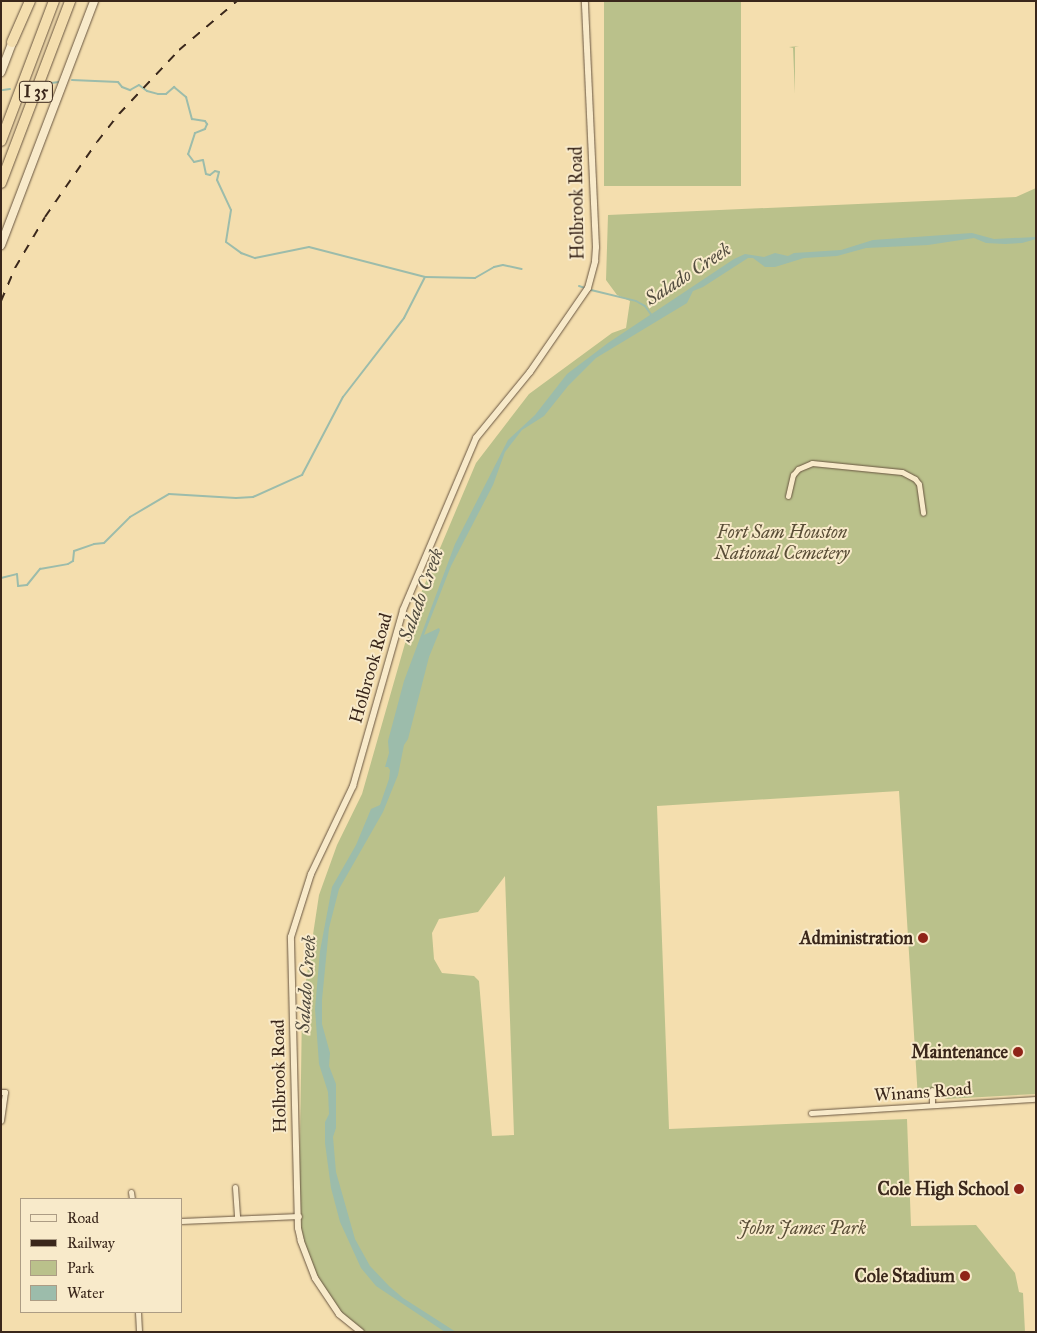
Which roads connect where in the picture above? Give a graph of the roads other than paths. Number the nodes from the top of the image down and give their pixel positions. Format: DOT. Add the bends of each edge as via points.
graph roads {
  1 [pos="29,1"];
  2 [pos="54,1"];
  3 [pos="70,1"];
  4 [pos="585,1"];
  5 [pos="94,2"];
  6 [pos="12,42"];
  7 [pos="1,72"];
  8 [pos="1,141"];
  9 [pos="1,183"];
  10 [pos="1,245"];
  11 [pos="788,496"];
  12 [pos="923,513"];
  13 [pos="932,1090"];
  14 [pos="3,1092"];
  15 [pos="1036,1099"];
  16 [pos="932,1104"];
  17 [pos="812,1113"];
  18 [pos="1,1121"];
  19 [pos="235,1187"];
  20 [pos="131,1192"];
  21 [pos="132,1198"];
  22 [pos="299,1216"];
  23 [pos="237,1218"];
  24 [pos="182,1221"];
  25 [pos="138,1313"];
  26 [pos="139,1332"];
  27 [pos="361,1332"];
  1 -- 6 [label="highway"];
  2 -- 8 [label="highway, I 35"];
  3 -- 9 [label="highway, I 35"];
  4 -- 22 [label="street, Holbrook Road" via="596,247 588,288 530,372 476,438 403,610 353,786 311,874 291,937"];
  5 -- 10 [label="main road"];
  6 -- 7 [label="main road"];
  11 -- 12 [label="street" via="793,475 812,463 902,472 915,478 919,484"];
  13 -- 16 [label="street"];
  14 -- 18 [label="street"];
  15 -- 16 [label="street, Winans Road"];
  16 -- 17 [label="street, Winans Road"];
  19 -- 23 [label="street"];
  20 -- 21 [label="street"];
  22 -- 23 [label="street"];
  22 -- 27 [label="street, Holbrook Road" via="301,1241 315,1278 339,1314"];
  23 -- 24 [label="street"];
  25 -- 26 [label="street"];
}
